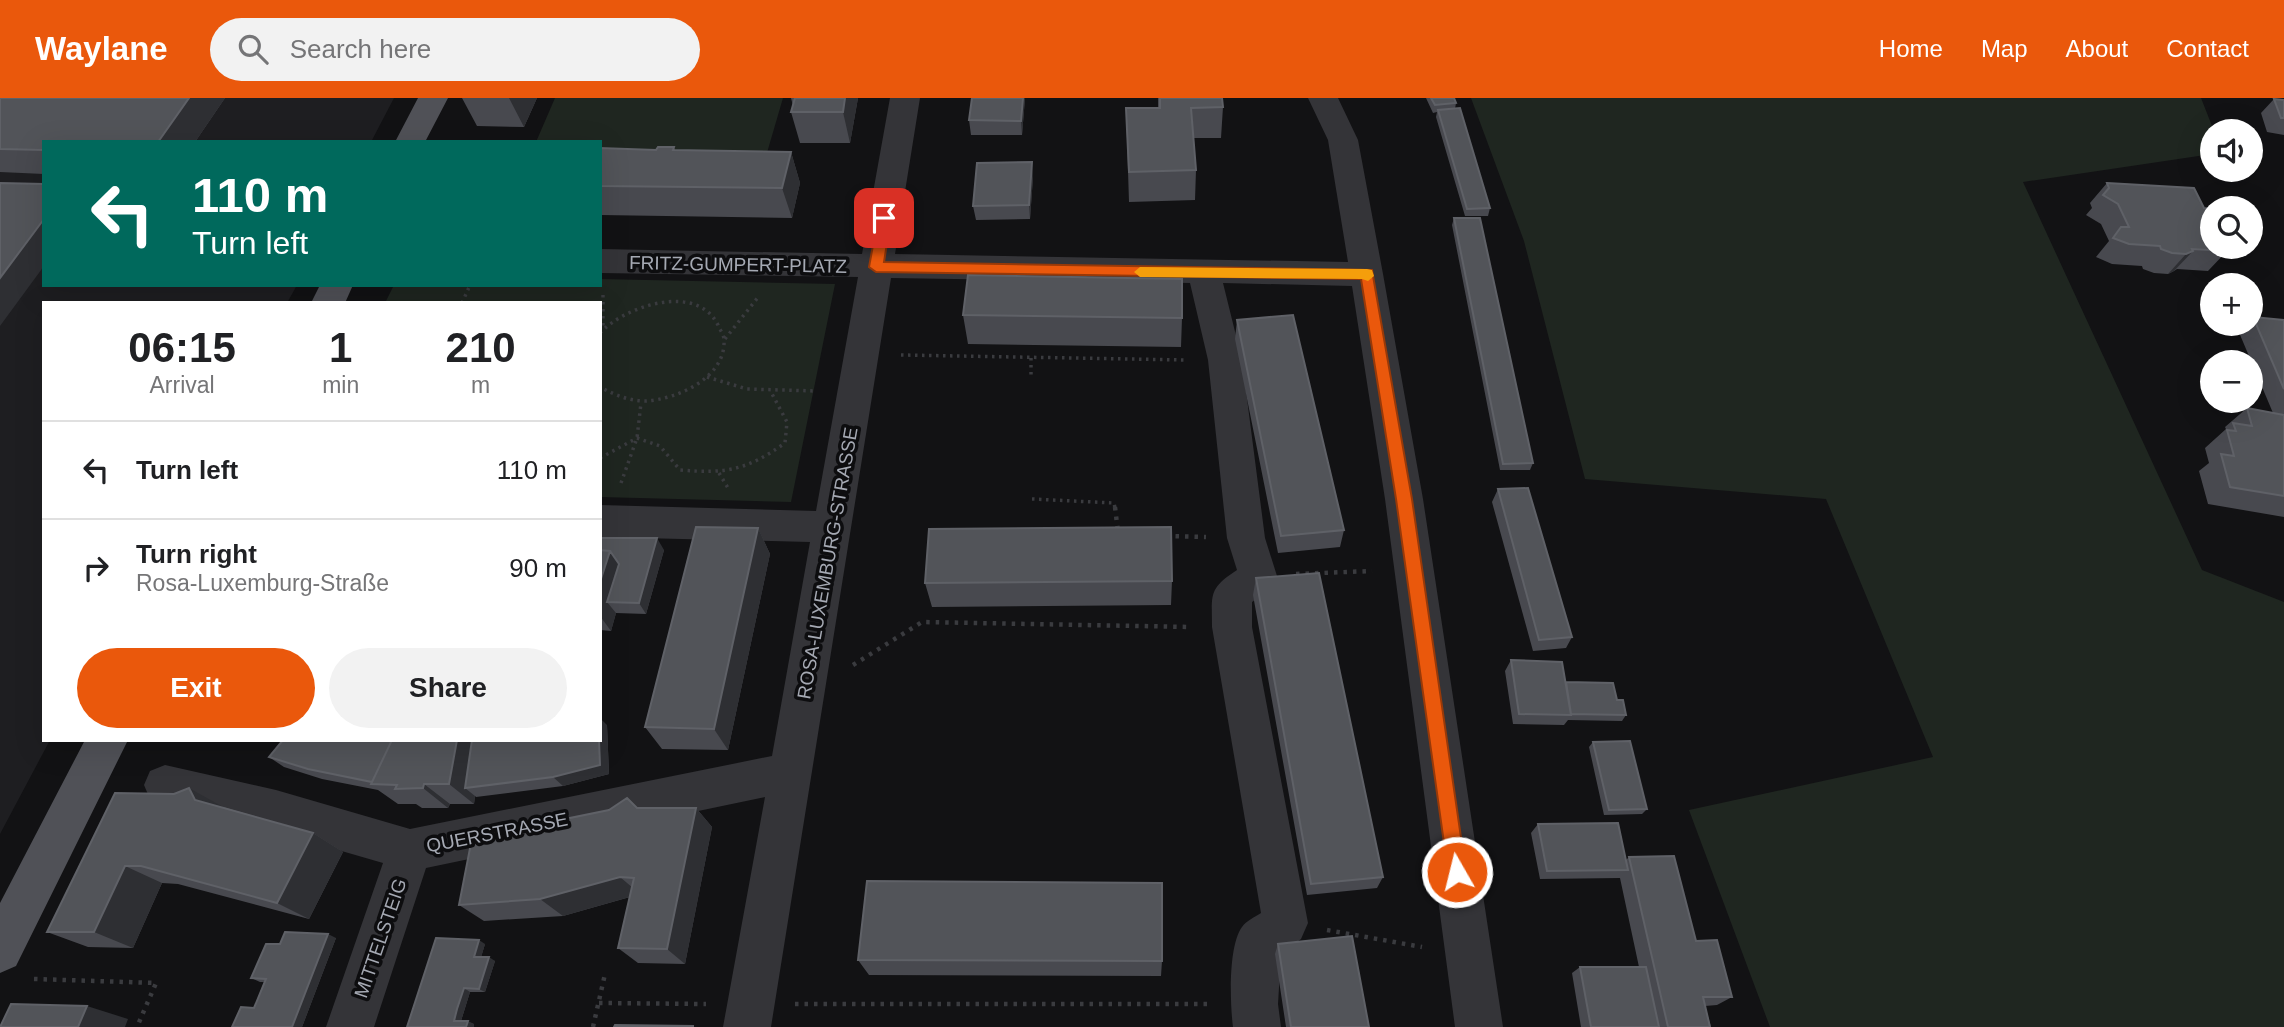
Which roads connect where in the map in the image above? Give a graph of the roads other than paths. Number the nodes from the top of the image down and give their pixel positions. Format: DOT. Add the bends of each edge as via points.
graph roads {
  1 [pos="433,98"];
  2 [pos="905,98"];
  3 [pos="1323,98"];
  4 [pos="411,140"];
  5 [pos="602,261"];
  6 [pos="876,267"];
  7 [pos="1204,273"];
  8 [pos="1367,274"];
  9 [pos="603,521"];
  10 [pos="834,527"];
  11 [pos="106,742"];
  12 [pos="791,772"];
  13 [pos="166,785"];
  14 [pos="410,850"];
  15 [pos="13,965"];
  16 [pos="749,1016"];
  17 [pos="1256,1016"];
  18 [pos="350,1027"];
  19 [pos="1479,1027"];
  1 -- 4 [label="main road"];
  2 -- 6 [label="street, ROSA-LUXEMBURG-STRASSE"];
  3 -- 8 [label="street" via="1343,140"];
  5 -- 6 [label="street, FRITZ-GUMPERT-PLATZ"];
  6 -- 7 [label="street, FRITZ-GUMPERT-PLATZ"];
  6 -- 10 [label="street, ROSA-LUXEMBURG-STRASSE"];
  7 -- 8 [label="street, FRITZ-GUMPERT-PLATZ"];
  7 -- 17 [label="street" via="1225,360 1246,538 1258,576 1232,594 1232,627 1285,923 1259,942"];
  8 -- 19 [label="street"];
  9 -- 10 [label="street"];
  10 -- 12 [label="street, ROSA-LUXEMBURG-STRASSE"];
  11 -- 15 [label="main road"];
  12 -- 14 [label="street, QUERSTRASSE"];
  12 -- 16 [label="street, ROSA-LUXEMBURG-STRASSE"];
  13 -- 14 [label="street, QUERSTRASSE"];
  14 -- 18 [label="street, MITTELSTEIG"];
}
